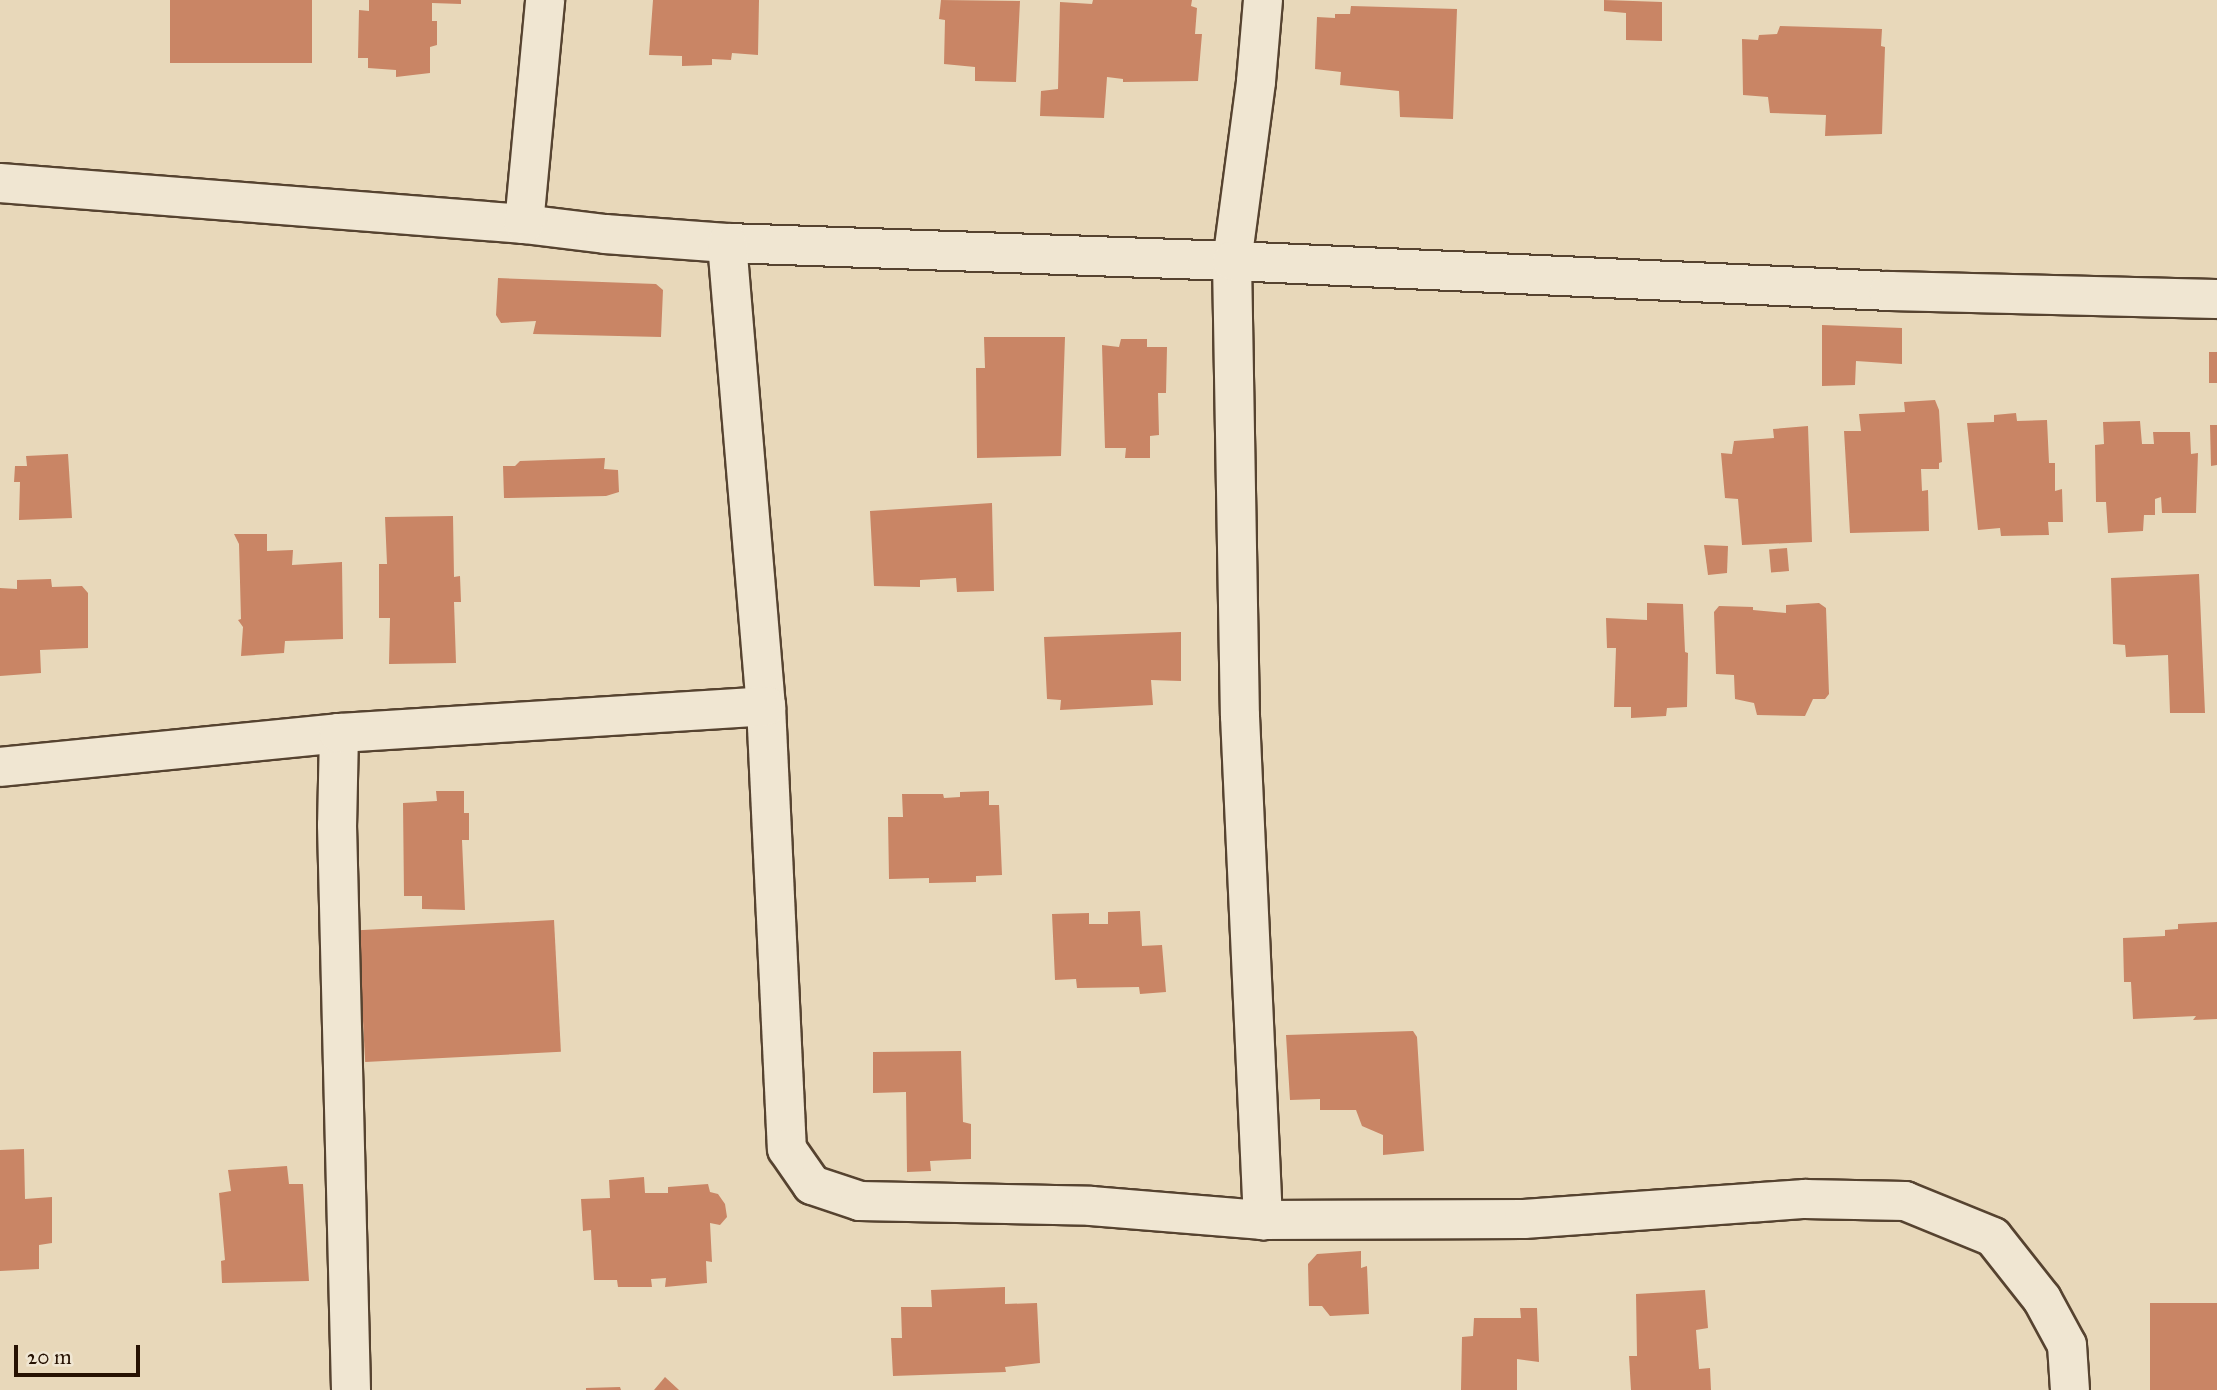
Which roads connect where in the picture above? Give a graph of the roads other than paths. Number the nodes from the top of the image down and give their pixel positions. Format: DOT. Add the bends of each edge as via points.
graph roads {
  1 [pos="545,0"];
  2 [pos="1263,0"];
  3 [pos="0,183"];
  4 [pos="523,223"];
  5 [pos="727,243"];
  6 [pos="1232,261"];
  7 [pos="2217,299"];
  8 [pos="766,706"];
  9 [pos="338,733"];
  10 [pos="0,767"];
  11 [pos="1263,1220"];
  12 [pos="351,1390"];
  13 [pos="2070,1390"];
  1 -- 4 [label="street"];
  2 -- 6 [label="street"];
  3 -- 4 [label="street"];
  4 -- 5 [label="street"];
  5 -- 6 [label="street"];
  5 -- 8 [label="street"];
  6 -- 7 [label="street" via="1875,291"];
  6 -- 11 [label="street" via="1240,716"];
  8 -- 9 [label="street"];
  8 -- 11 [label="street" via="788,1149 812,1185 860,1201 1091,1206"];
  9 -- 10 [label="street"];
  9 -- 12 [label="street"];
  11 -- 13 [label="street" via="1524,1219 1805,1199 1905,1201 1993,1237 2042,1299 2067,1345"];
}
